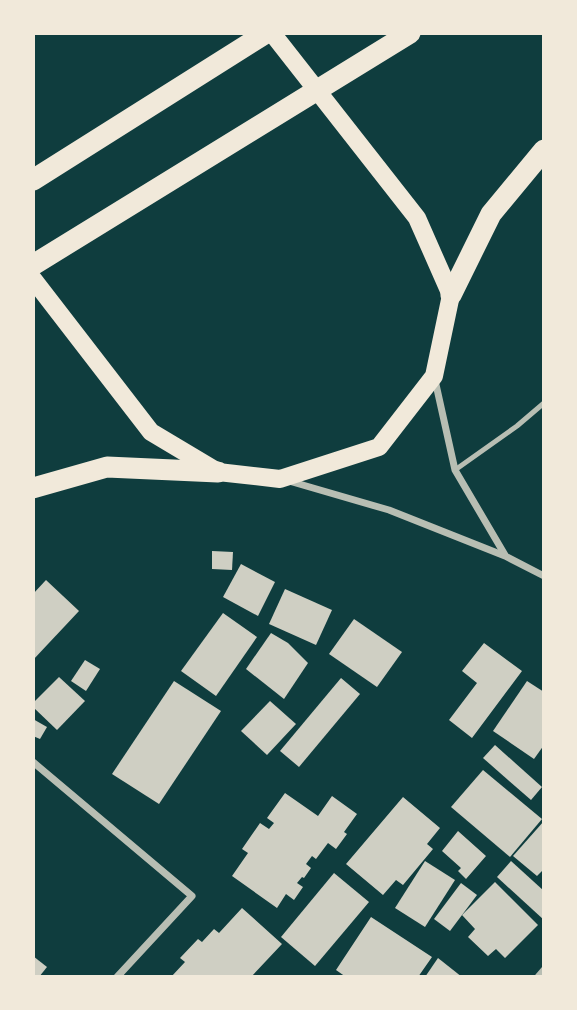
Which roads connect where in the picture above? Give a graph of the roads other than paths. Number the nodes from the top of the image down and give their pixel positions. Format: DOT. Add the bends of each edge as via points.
graph roads {
  1 [pos="266,33"];
  2 [pos="272,33"];
  3 [pos="410,33"];
  4 [pos="544,150"];
  5 [pos="40,176"];
  6 [pos="33,265"];
  7 [pos="33,279"];
  8 [pos="451,295"];
  9 [pos="434,376"];
  10 [pos="544,403"];
  11 [pos="455,470"];
  12 [pos="218,472"];
  13 [pos="280,479"];
  14 [pos="33,488"];
  15 [pos="505,556"];
  16 [pos="544,576"];
  17 [pos="33,762"];
  18 [pos="544,970"];
  19 [pos="117,977"];
  20 [pos="538,977"];
  1 -- 5 [label="highway"];
  2 -- 8 [label="main road" via="417,218"];
  3 -- 6 [label="highway"];
  4 -- 8 [label="highway" via="491,214"];
  7 -- 12 [label="main road" via="151,432"];
  8 -- 9 [label="main road"];
  9 -- 11 [label="street"];
  9 -- 13 [label="main road" via="379,447"];
  10 -- 11 [label="lane"];
  11 -- 15 [label="street"];
  12 -- 13 [label="main road"];
  12 -- 14 [label="highway" via="107,467"];
  13 -- 15 [label="street" via="389,510"];
  15 -- 16 [label="street"];
  17 -- 19 [label="street" via="192,896"];
  18 -- 20 [label="street"];
}
